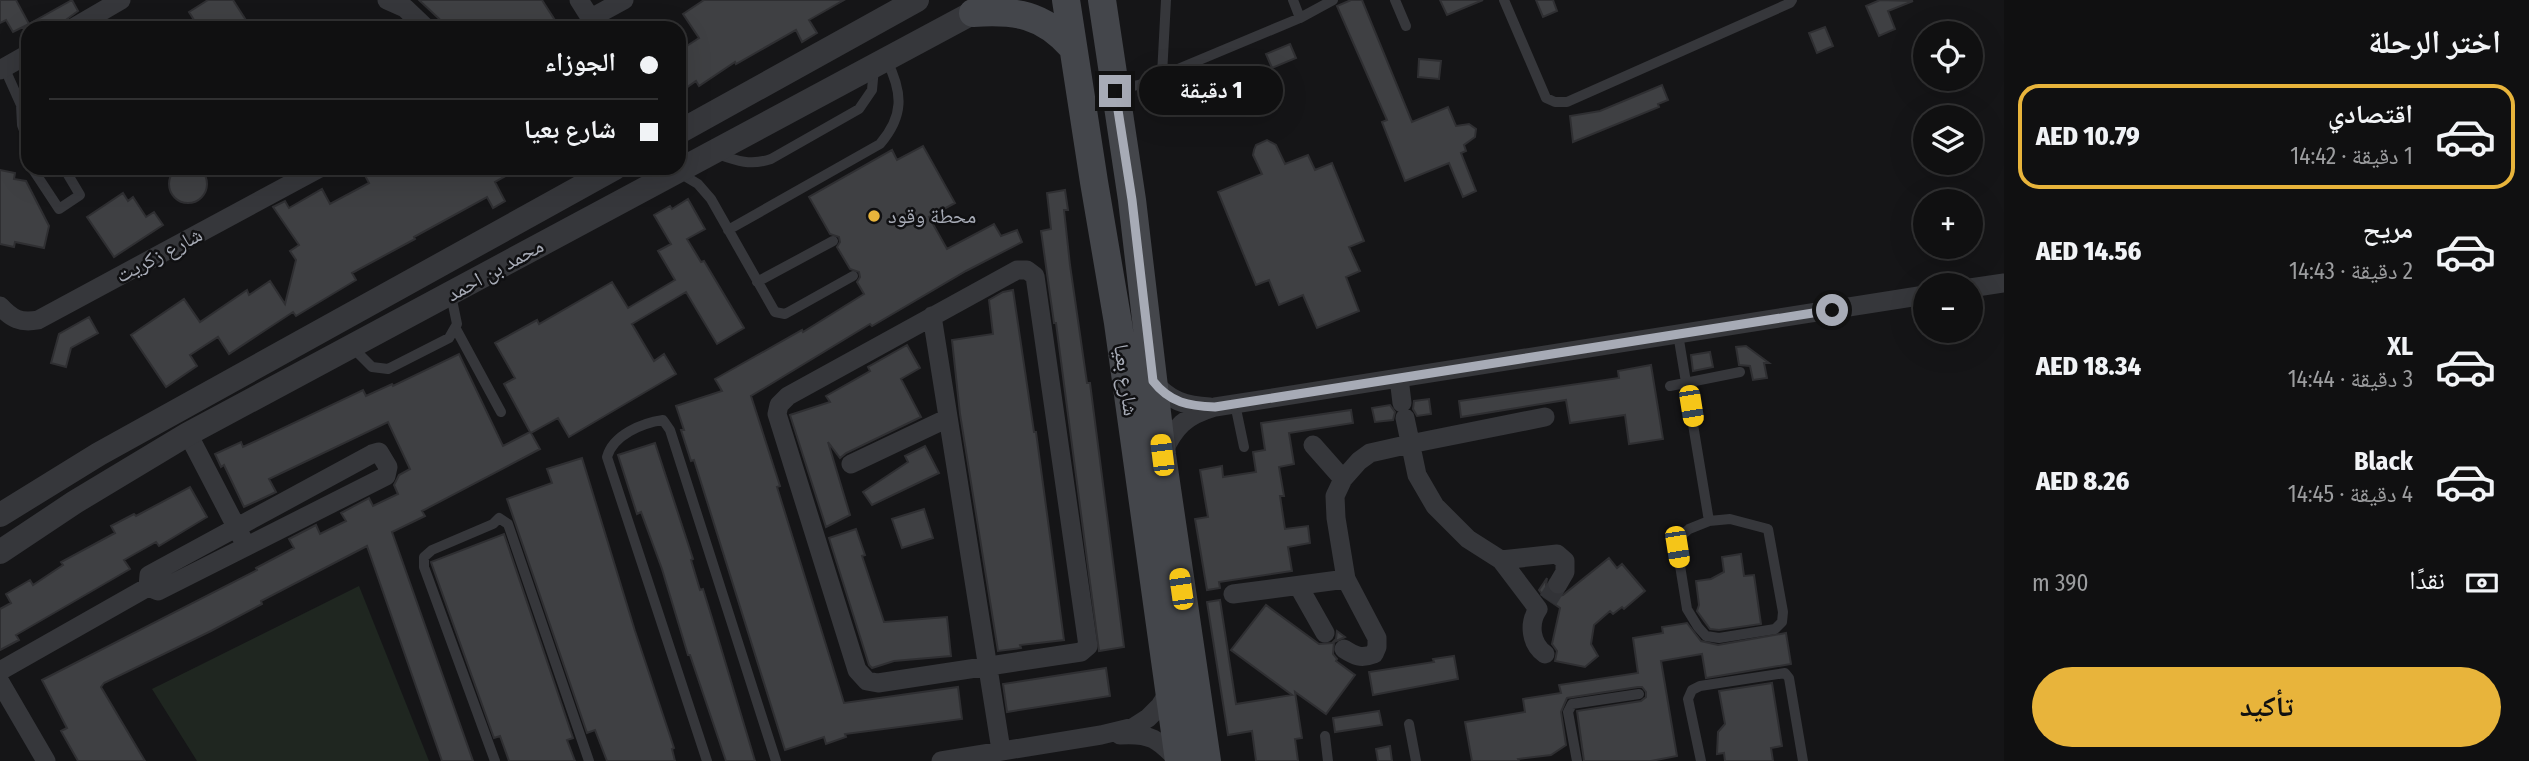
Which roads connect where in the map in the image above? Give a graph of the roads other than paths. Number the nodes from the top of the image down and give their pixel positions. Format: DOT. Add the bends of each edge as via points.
graph roads {
  1 [pos="121,0"];
  2 [pos="387,0"];
  3 [pos="579,0"];
  4 [pos="624,0"];
  5 [pos="917,0"];
  6 [pos="1066,0"];
  7 [pos="1102,0"];
  8 [pos="1124,0"];
  9 [pos="1166,0"];
  10 [pos="1293,0"];
  11 [pos="1333,0"];
  12 [pos="1395,0"];
  13 [pos="1504,0"];
  14 [pos="1792,0"];
  15 [pos="985,6"];
  16 [pos="1300,18"];
  17 [pos="85,21"];
  18 [pos="419,21"];
  19 [pos="593,21"];
  20 [pos="597,21"];
  21 [pos="1406,26"];
  22 [pos="1072,47"];
  23 [pos="21,58"];
  24 [pos="880,63"];
  25 [pos="2,69"];
  26 [pos="1163,75"];
  27 [pos="1114,85"];
  28 [pos="21,105"];
  29 [pos="721,109"];
  30 [pos="686,115"];
  31 [pos="686,128"];
  32 [pos="686,168"];
  33 [pos="37,175"];
  34 [pos="68,175"];
  35 [pos="307,175"];
  36 [pos="600,175"];
  37 [pos="672,175"];
  38 [pos="682,175"];
  39 [pos="728,230"];
  40 [pos="834,241"];
  41 [pos="853,276"];
  42 [pos="757,282"];
  43 [pos="2004,283"];
  44 [pos="1983,286"];
  45 [pos="451,294"];
  46 [pos="1913,297"];
  47 [pos="0,306"];
  48 [pos="932,316"];
  49 [pos="456,330"];
  50 [pos="1678,334"];
  51 [pos="351,347"];
  52 [pos="1740,372"];
  53 [pos="1399,378"];
  54 [pos="1153,381"];
  55 [pos="1687,383"];
  56 [pos="1670,386"];
  57 [pos="1235,404"];
  58 [pos="1215,407"];
  59 [pos="501,412"];
  60 [pos="1545,417"];
  61 [pos="948,418"];
  62 [pos="188,434"];
  63 [pos="1410,444"];
  64 [pos="1313,445"];
  65 [pos="1244,447"];
  66 [pos="1162,455"];
  67 [pos="851,464"];
  68 [pos="1343,479"];
  69 [pos="2,513"];
  70 [pos="1709,521"];
  71 [pos="241,537"];
  72 [pos="0,552"];
  73 [pos="1501,560"];
  74 [pos="1346,579"];
  75 [pos="1299,587"];
  76 [pos="1233,594"];
  77 [pos="1548,598"];
  78 [pos="1325,633"];
  79 [pos="1345,649"];
  80 [pos="1545,654"];
  81 [pos="988,668"];
  82 [pos="0,671"];
  83 [pos="0,682"];
  84 [pos="1169,692"];
  85 [pos="1639,694"];
  86 [pos="1409,724"];
  87 [pos="1101,735"];
  88 [pos="1325,736"];
  89 [pos="1001,750"];
  90 [pos="46,761"];
  91 [pos="495,761"];
  92 [pos="589,761"];
  93 [pos="707,761"];
  94 [pos="776,761"];
  95 [pos="941,761"];
  96 [pos="1179,761"];
  97 [pos="1207,761"];
  98 [pos="1328,761"];
  99 [pos="1416,761"];
  100 [pos="1577,761"];
  101 [pos="1701,761"];
  102 [pos="1802,761"];
  1 -- 17 [label="street"];
  2 -- 18 [label="street"];
  3 -- 19 [label="street"];
  4 -- 20 [label="street"];
  5 -- 29 [label="street"];
  6 -- 22 [label="main road, شارع بعيا"];
  7 -- 27 [label="main road, شارع بعيا"];
  8 -- 27 [label="main road"];
  9 -- 26 [label="lane"];
  10 -- 16 [label="lane"];
  11 -- 16 [label="lane"];
  12 -- 21 [label="lane"];
  13 -- 14 [label="lane" via="1546,97 1555,102 1567,102"];
  15 -- 22 [label="main road" via="1039,19 1058,30"];
  15 -- 24 [label="street, محمد بن احمد"];
  16 -- 26 [label="lane"];
  22 -- 84 [label="main road, شارع بعيا" via="1118,323"];
  23 -- 25 [label="street"];
  24 -- 32 [label="street, محمد بن احمد"];
  24 -- 39 [label="lane" via="898,88 898,108 882,149"];
  25 -- 28 [label="lane"];
  26 -- 27 [label="lane"];
  27 -- 54 [label="main road, شارع بعيا"];
  29 -- 30 [label="street"];
  29 -- 31 [label="street"];
  33 -- 34 [label="lane" via="59,209 80,195"];
  35 -- 47 [label="street, شارع زكريت" via="38,320 23,323"];
  36 -- 69 [label="street, محمد بن احمد" via="99,454"];
  37 -- 45 [label="street, محمد بن احمد"];
  38 -- 39 [label="lane" via="705,191"];
  39 -- 42 [label="lane"];
  40 -- 42 [label="lane"];
  41 -- 42 [label="lane" via="785,314 772,310"];
  43 -- 44 [label="street"];
  45 -- 49 [label="lane"];
  45 -- 51 [label="street, محمد بن احمد"];
  46 -- 50 [label="street"];
  48 -- 61 [label="street"];
  48 -- 81 [label="street" via="788,396 777,414 857,670 867,681 878,683"];
  48 -- 81 [label="street" via="1017,270 1035,276 1088,646 1082,652"];
  49 -- 51 [label="lane" via="449,338 387,369 372,367"];
  49 -- 59 [label="lane"];
  50 -- 53 [label="street"];
  50 -- 55 [label="lane"];
  51 -- 62 [label="street, محمد بن احمد"];
  52 -- 55 [label="lane"];
  53 -- 57 [label="street"];
  53 -- 63 [label="street"];
  54 -- 58 [label="street" via="1181,404"];
  54 -- 66 [label="main road, شارع بعيا"];
  55 -- 56 [label="lane"];
  55 -- 70 [label="lane"];
  57 -- 58 [label="street"];
  57 -- 65 [label="lane"];
  58 -- 66 [label="street" via="1181,423"];
  60 -- 63 [label="street"];
  61 -- 67 [label="street"];
  61 -- 81 [label="street"];
  62 -- 71 [label="street"];
  62 -- 72 [label="street, محمد بن احمد"];
  63 -- 68 [label="street" via="1370,453"];
  63 -- 73 [label="street" via="1418,475 1435,506 1468,539"];
  64 -- 68 [label="street"];
  66 -- 97 [label="main road, شارع بعيا"];
  68 -- 74 [label="street" via="1335,507"];
  70 -- 70 [label="lane" via="1689,528 1677,547 1691,617 1706,636 1719,638 1775,629 1783,612 1768,529 1730,519"];
  71 -- 71 [label="street" via="386,476 384,456 372,454"];
  71 -- 82 [label="street" via="158,591 148,587"];
  73 -- 77 [label="street"];
  73 -- 77 [label="street" via="1557,554 1564,561 1565,572"];
  74 -- 75 [label="street"];
  74 -- 79 [label="street" via="1377,638 1377,647 1365,657"];
  75 -- 76 [label="street"];
  75 -- 78 [label="street"];
  77 -- 80 [label="street" via="1533,617 1532,634"];
  81 -- 89 [label="street"];
  83 -- 90 [label="street"];
  84 -- 87 [label="street" via="1141,723"];
  84 -- 96 [label="main road, شارع بعيا"];
  85 -- 100 [label="lane" via="1572,704 1568,712"];
  86 -- 99 [label="lane"];
  87 -- 89 [label="street"];
  87 -- 96 [label="street" via="1152,737"];
  88 -- 98 [label="lane"];
  89 -- 95 [label="street"];
  91 -- 92 [label="lane" via="424,566 432,550 499,518 508,524"];
  93 -- 94 [label="lane" via="607,457 617,439 663,420"];
  101 -- 102 [label="lane" via="1688,699 1692,690 1785,673"];
}
